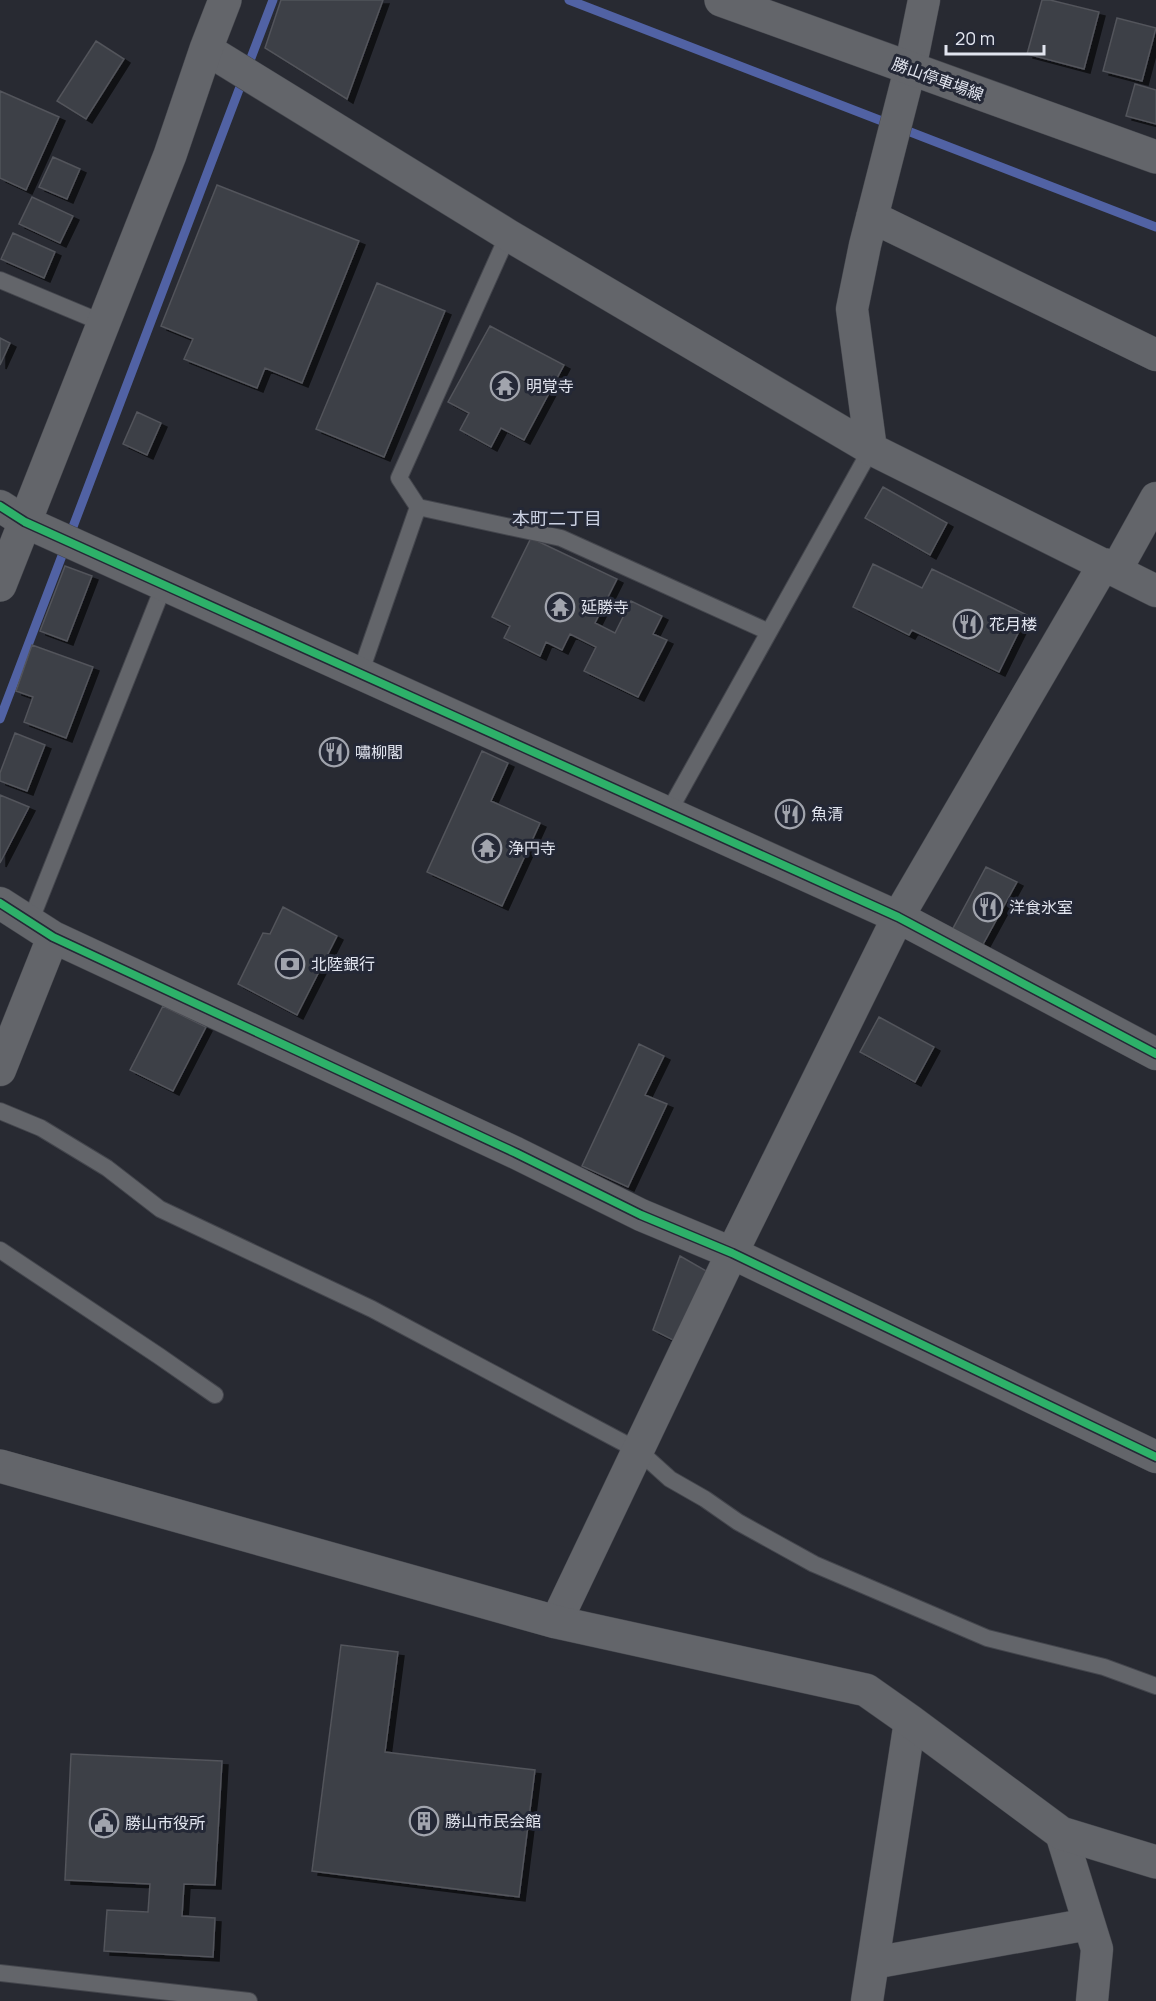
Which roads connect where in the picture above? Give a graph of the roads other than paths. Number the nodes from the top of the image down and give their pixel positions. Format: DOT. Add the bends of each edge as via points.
graph roads {
  1 [pos="225,0"];
  2 [pos="721,0"];
  3 [pos="924,0"];
  4 [pos="206,49"];
  5 [pos="910,69"];
  6 [pos="1156,157"];
  7 [pos="872,217"];
  8 [pos="508,235"];
  9 [pos="0,279"];
  10 [pos="104,323"];
  11 [pos="1156,355"];
  12 [pos="871,449"];
  13 [pos="1156,498"];
  14 [pos="418,507"];
  15 [pos="12,514"];
  16 [pos="1110,567"];
  17 [pos="0,585"];
  18 [pos="164,585"];
  19 [pos="1156,591"];
  20 [pos="769,632"];
  21 [pos="360,674"];
  22 [pos="668,813"];
  23 [pos="0,903"];
  24 [pos="898,917"];
  25 [pos="41,929"];
  26 [pos="1156,1054"];
  27 [pos="0,1070"];
  28 [pos="0,1111"];
  29 [pos="0,1250"];
  30 [pos="732,1253"];
  31 [pos="215,1395"];
  32 [pos="639,1451"];
  33 [pos="1156,1457"];
  34 [pos="0,1466"];
  35 [pos="556,1622"];
  36 [pos="1156,1686"];
  37 [pos="910,1721"];
  38 [pos="1061,1833"];
  39 [pos="1156,1862"];
  40 [pos="1089,1924"];
  41 [pos="873,1963"];
  42 [pos="0,1973"];
  43 [pos="249,2001"];
  44 [pos="867,2001"];
  45 [pos="1092,2001"];
  1 -- 4 [label="street"];
  2 -- 5 [label="street, 勝山停車場線"];
  3 -- 5 [label="street"];
  4 -- 8 [label="street"];
  4 -- 10 [label="street" via="170,155"];
  5 -- 6 [label="street, 勝山停車場線"];
  5 -- 7 [label="street"];
  7 -- 11 [label="street"];
  7 -- 12 [label="street" via="852,309"];
  8 -- 12 [label="street"];
  8 -- 14 [label="lane" via="399,478"];
  9 -- 10 [label="lane"];
  10 -- 15 [label="street"];
  12 -- 16 [label="street"];
  12 -- 20 [label="lane"];
  13 -- 16 [label="street"];
  14 -- 20 [label="lane" via="561,538"];
  14 -- 21 [label="lane"];
  15 -- 17 [label="street"];
  15 -- 18 [label="street"];
  16 -- 19 [label="street"];
  16 -- 24 [label="street"];
  18 -- 21 [label="street"];
  18 -- 25 [label="lane"];
  20 -- 22 [label="lane"];
  21 -- 22 [label="street"];
  22 -- 24 [label="street"];
  23 -- 25 [label="street"];
  24 -- 26 [label="street"];
  24 -- 30 [label="street"];
  25 -- 27 [label="street"];
  25 -- 30 [label="street" via="641,1215"];
  28 -- 32 [label="lane" via="41,1128 107,1168 160,1209 372,1309"];
  29 -- 31 [label="lane"];
  30 -- 32 [label="street"];
  30 -- 33 [label="street"];
  32 -- 35 [label="street"];
  32 -- 36 [label="lane" via="670,1479 814,1564 987,1638 1104,1667"];
  34 -- 35 [label="street"];
  35 -- 37 [label="street" via="866,1690"];
  37 -- 38 [label="street"];
  37 -- 41 [label="street"];
  38 -- 39 [label="street"];
  38 -- 40 [label="street"];
  40 -- 41 [label="street"];
  40 -- 45 [label="street" via="1096,1949"];
  41 -- 44 [label="street"];
  42 -- 43 [label="lane"];
}
